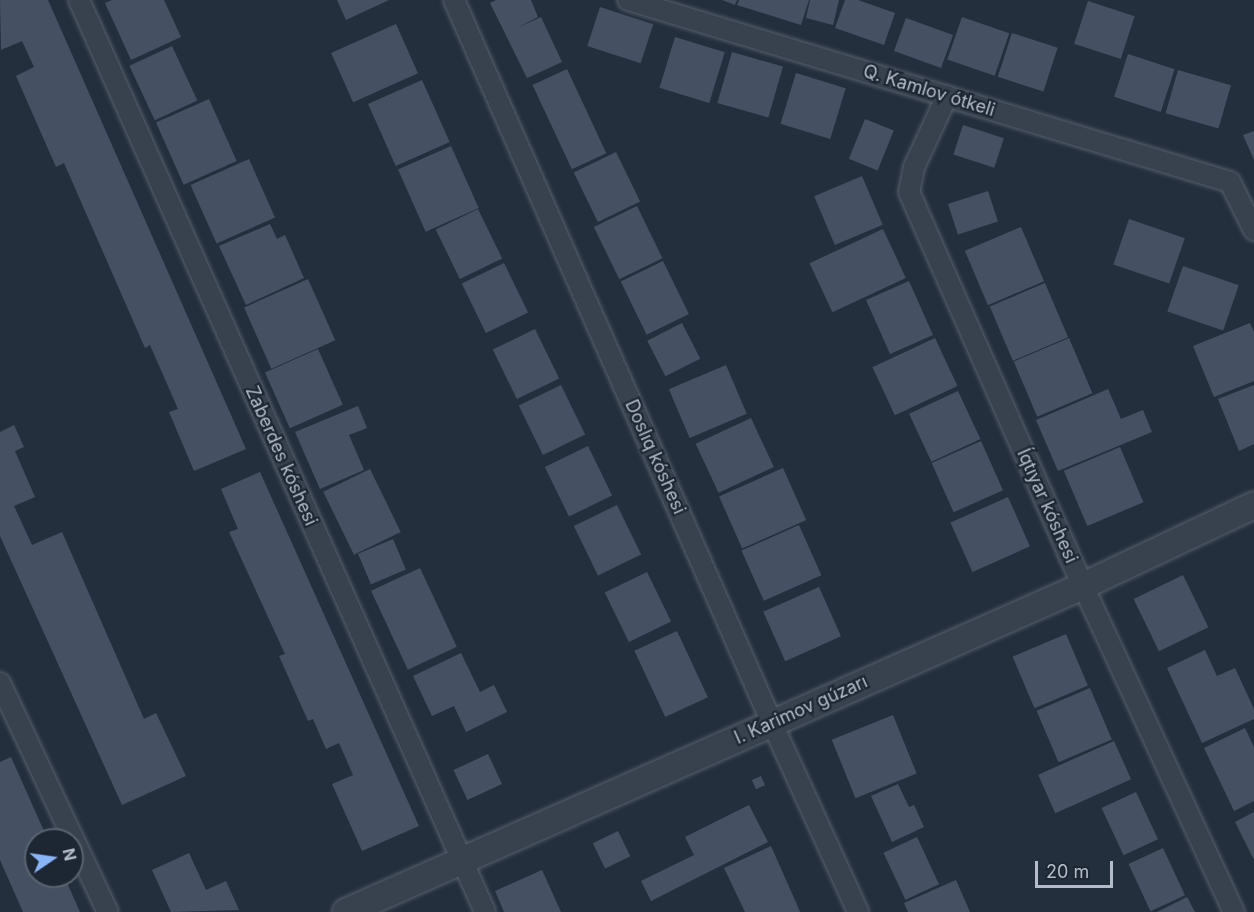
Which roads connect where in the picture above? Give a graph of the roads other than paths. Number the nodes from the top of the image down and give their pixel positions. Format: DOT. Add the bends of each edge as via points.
graph roads {
  1 [pos="79,0"];
  2 [pos="454,0"];
  3 [pos="628,0"];
  4 [pos="946,96"];
  5 [pos="1254,230"];
  6 [pos="1254,505"];
  7 [pos="1083,586"];
  8 [pos="0,683"];
  9 [pos="772,723"];
  10 [pos="460,860"];
  11 [pos="108,912"];
  12 [pos="346,912"];
  13 [pos="485,912"];
  14 [pos="858,912"];
  15 [pos="1234,912"];
  1 -- 10 [label="street, Zaberdes kóshesi"];
  2 -- 9 [label="street, Doslıq kóshesi"];
  3 -- 4 [label="street, Q. Kamlov ótkeli"];
  4 -- 5 [label="street, Q. Kamlov ótkeli" via="1230,182"];
  4 -- 7 [label="street, Íqtıyar kóshesi" via="914,167 909,192"];
  6 -- 7 [label="street, I. Karimov gúzarı"];
  7 -- 9 [label="street, I. Karimov gúzarı"];
  7 -- 15 [label="street, Íqtıyar kóshesi"];
  8 -- 11 [label="street"];
  9 -- 10 [label="street, I. Karimov gúzarı"];
  9 -- 14 [label="street, Doslıq kóshesi"];
  10 -- 12 [label="street, I. Karimov gúzarı"];
  10 -- 13 [label="street, Zaberdes kóshesi"];
}
